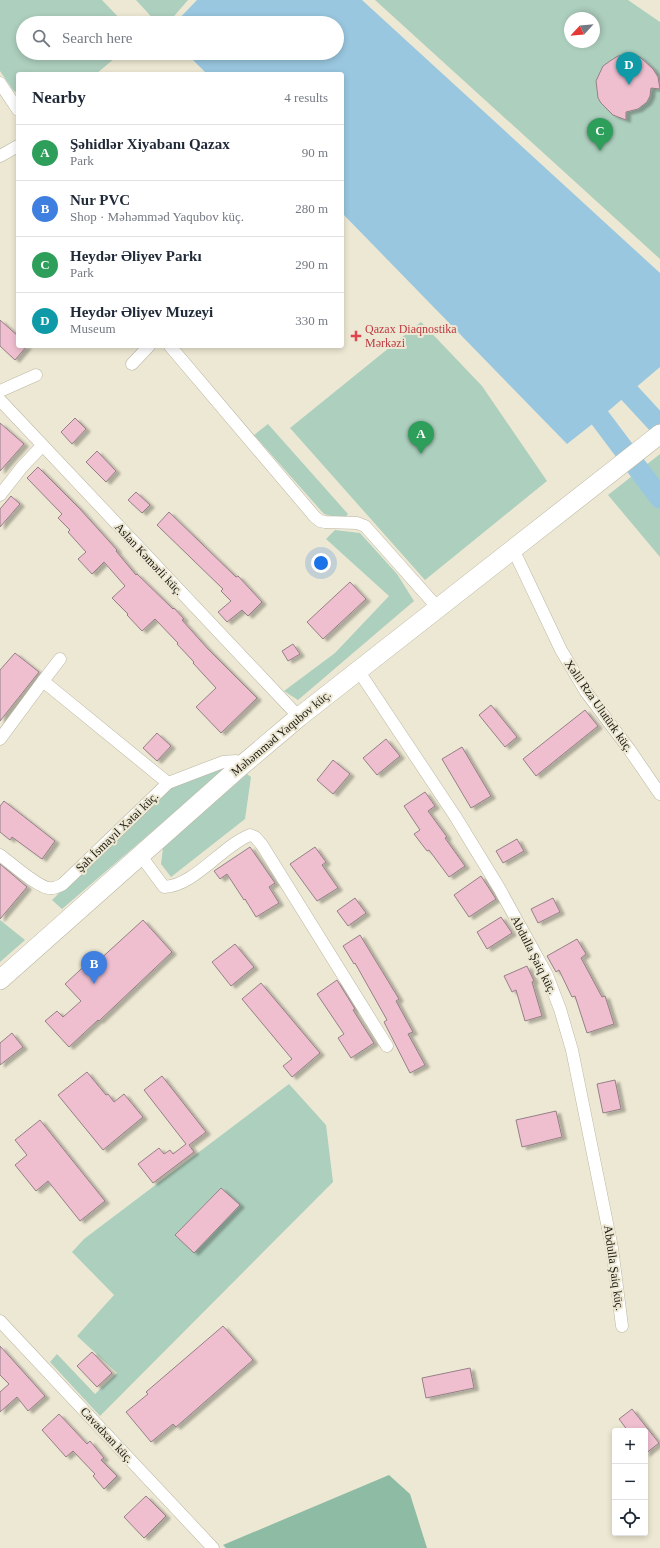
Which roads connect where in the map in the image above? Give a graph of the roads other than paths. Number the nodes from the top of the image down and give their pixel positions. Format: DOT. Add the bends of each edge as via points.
graph roads {
  1 [pos="0,83"];
  2 [pos="16,107"];
  3 [pos="16,147"];
  4 [pos="0,156"];
  5 [pos="147,348"];
  6 [pos="172,348"];
  7 [pos="132,364"];
  8 [pos="36,375"];
  9 [pos="0,391"];
  10 [pos="0,400"];
  11 [pos="660,434"];
  12 [pos="42,446"];
  13 [pos="0,495"];
  14 [pos="513,549"];
  15 [pos="437,608"];
  16 [pos="60,658"];
  17 [pos="358,670"];
  18 [pos="43,681"];
  19 [pos="299,717"];
  20 [pos="0,739"];
  21 [pos="241,766"];
  22 [pos="168,783"];
  23 [pos="660,794"];
  24 [pos="0,855"];
  25 [pos="141,856"];
  26 [pos="0,980"];
  27 [pos="387,1046"];
  28 [pos="0,1321"];
  29 [pos="622,1326"];
  30 [pos="213,1548"];
  1 -- 2 [label="street"];
  3 -- 4 [label="street"];
  5 -- 7 [label="street"];
  6 -- 15 [label="street" via="315,517 325,522 357,523 365,526"];
  8 -- 9 [label="street"];
  10 -- 12 [label="street, Aslan Kəmərli küç."];
  11 -- 14 [label="main road, Məhəmməd Yaqubov küç."];
  12 -- 13 [label="street"];
  12 -- 19 [label="street, Aslan Kəmərli küç."];
  14 -- 15 [label="main road, Məhəmməd Yaqubov küç."];
  14 -- 23 [label="street, Xəlil Rza Ulutürk küç." via="560,650 586,692"];
  15 -- 17 [label="main road, Məhəmməd Yaqubov küç."];
  16 -- 18 [label="street"];
  17 -- 19 [label="main road, Məhəmməd Yaqubov küç."];
  17 -- 29 [label="street, Abdulla Şaiq küç." via="463,829 547,975 572,1050 612,1248"];
  18 -- 20 [label="street"];
  18 -- 22 [label="street"];
  19 -- 21 [label="main road, Məhəmməd Yaqubov küç."];
  21 -- 22 [label="street, Şah İsmayıl Xətai küç." via="236,761 223,762"];
  21 -- 25 [label="main road, Məhəmməd Yaqubov küç."];
  22 -- 24 [label="street, Şah İsmayıl Xətai küç." via="63,884 55,888 39,884"];
  25 -- 26 [label="main road, Məhəmməd Yaqubov küç."];
  25 -- 27 [label="street" via="164,887 171,887 194,874 240,838 250,834 255,837"];
  28 -- 30 [label="street, Cavadxan küç."];
}
